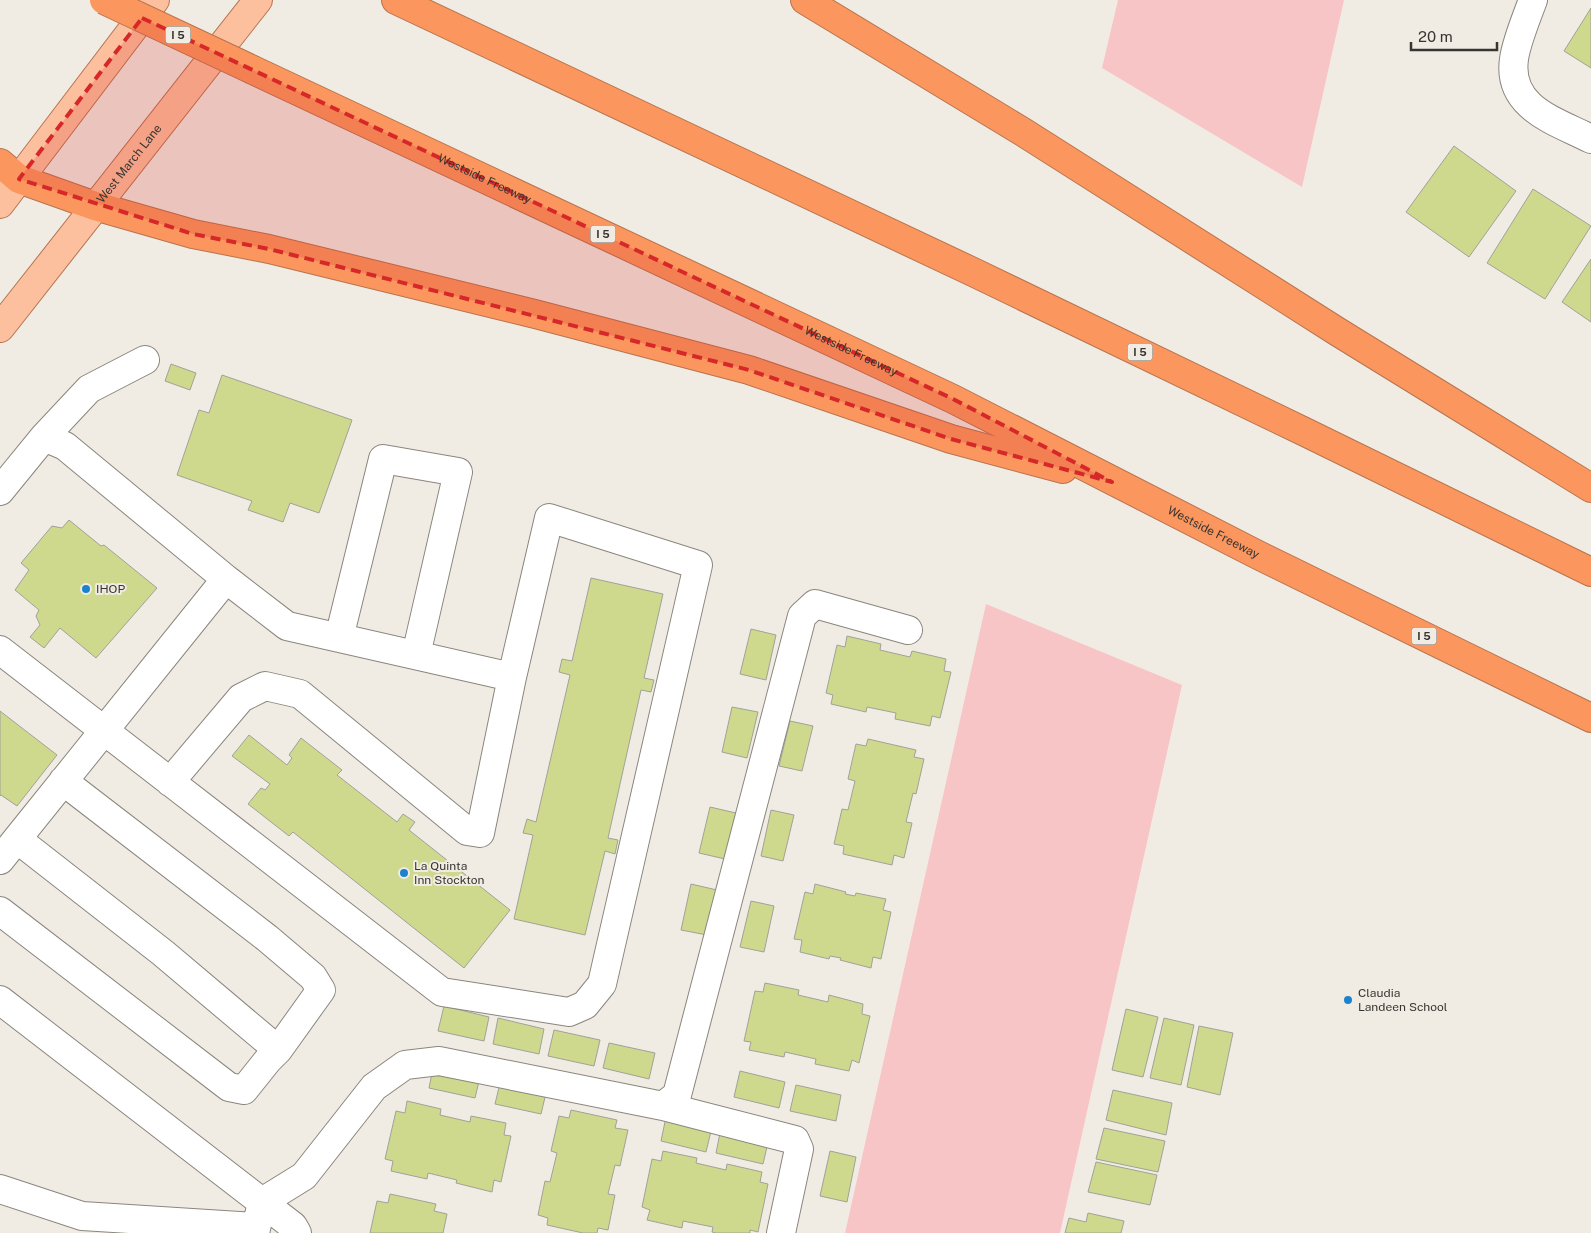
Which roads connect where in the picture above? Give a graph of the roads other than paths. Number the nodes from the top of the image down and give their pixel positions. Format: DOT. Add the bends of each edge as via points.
graph roads {
  1 [pos="104,0"];
  2 [pos="155,0"];
  3 [pos="258,0"];
  4 [pos="396,0"];
  5 [pos="805,0"];
  6 [pos="1533,0"];
  7 [pos="1591,139"];
  8 [pos="10,171"];
  9 [pos="0,204"];
  10 [pos="95,206"];
  11 [pos="0,328"];
  12 [pos="145,360"];
  13 [pos="44,437"];
  14 [pos="1112,482"];
  15 [pos="1591,488"];
  16 [pos="0,491"];
  17 [pos="1591,572"];
  18 [pos="226,578"];
  19 [pos="908,630"];
  20 [pos="339,638"];
  21 [pos="0,650"];
  22 [pos="416,655"];
  23 [pos="512,677"];
  24 [pos="1591,718"];
  25 [pos="103,730"];
  26 [pos="63,781"];
  27 [pos="170,782"];
  28 [pos="17,839"];
  29 [pos="0,860"];
  30 [pos="0,911"];
  31 [pos="0,1000"];
  32 [pos="278,1050"];
  33 [pos="663,1106"];
  34 [pos="0,1189"];
  35 [pos="258,1221"];
  36 [pos="296,1233"];
  37 [pos="780,1233"];
  1 -- 14 [label="highway, Westside Freeway / I 5, bridge" via="953,399"];
  2 -- 8 [label="main road"];
  3 -- 10 [label="main road, West March Lane"];
  4 -- 17 [label="highway, I 5" via="973,272"];
  5 -- 15 [label="highway"];
  6 -- 7 [label="street" via="1514,59 1514,78 1522,97 1535,111"];
  8 -- 9 [label="main road"];
  8 -- 10 [label="highway"];
  10 -- 11 [label="main road, West March Lane"];
  10 -- 14 [label="highway" via="193,234 279,251 749,370 951,439"];
  12 -- 13 [label="street" via="89,389"];
  13 -- 16 [label="street"];
  13 -- 18 [label="street" via="65,446"];
  14 -- 24 [label="highway, Westside Freeway / I 5"];
  18 -- 20 [label="street" via="287,626"];
  18 -- 25 [label="street"];
  19 -- 33 [label="street" via="815,604 802,616 677,1095"];
  20 -- 22 [label="street"];
  20 -- 22 [label="street" via="383,459 458,472"];
  21 -- 25 [label="street"];
  22 -- 23 [label="street"];
  23 -- 27 [label="street" via="480,833 467,830 300,694 265,686 241,698"];
  23 -- 27 [label="street" via="549,518 698,565 602,984 585,1005 569,1012 442,992"];
  25 -- 26 [label="street"];
  25 -- 27 [label="street"];
  26 -- 28 [label="street"];
  26 -- 32 [label="street" via="313,977 321,990"];
  28 -- 29 [label="street"];
  28 -- 32 [label="street" via="163,953"];
  30 -- 32 [label="street" via="229,1087 244,1090"];
  31 -- 35 [label="street"];
  33 -- 35 [label="street" via="439,1061 405,1065 374,1087 304,1176"];
  33 -- 37 [label="street" via="795,1140 799,1149"];
  34 -- 35 [label="street" via="82,1216"];
  35 -- 36 [label="street" via="294,1226"];
}
